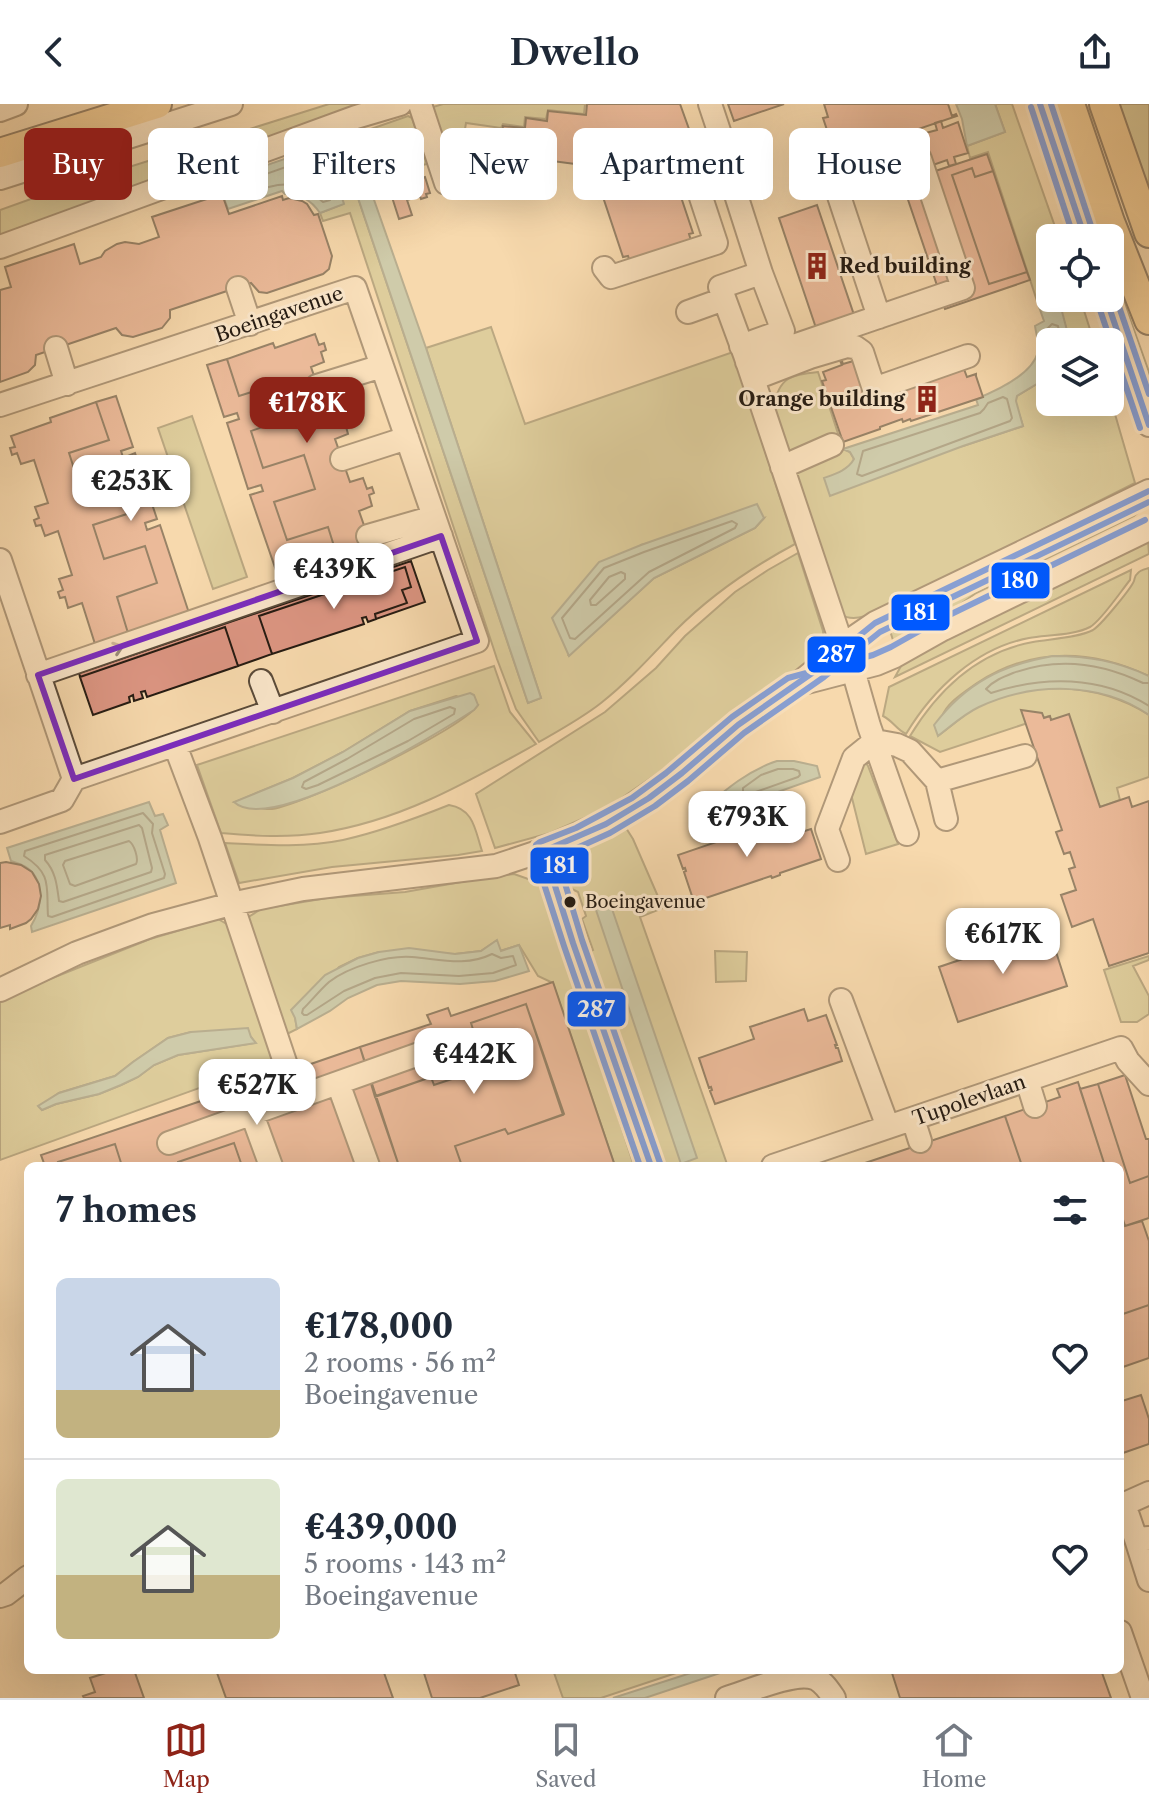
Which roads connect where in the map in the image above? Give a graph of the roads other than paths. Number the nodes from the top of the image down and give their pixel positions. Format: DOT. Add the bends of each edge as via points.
graph roads {
  1 [pos="16,104"];
  2 [pos="94,104"];
  3 [pos="157,104"];
  4 [pos="231,104"];
  5 [pos="400,104"];
  6 [pos="420,104"];
  7 [pos="710,104"];
  8 [pos="1040,104"];
  9 [pos="1070,104"];
  10 [pos="1104,104"];
  11 [pos="0,110"];
  12 [pos="718,128"];
  13 [pos="0,134"];
  14 [pos="0,153"];
  15 [pos="440,165"];
  16 [pos="0,178"];
  17 [pos="702,200"];
  18 [pos="738,200"];
  19 [pos="1080,224"];
  20 [pos="1149,233"];
  21 [pos="0,247"];
  22 [pos="604,268"];
  23 [pos="761,273"];
  24 [pos="238,288"];
  25 [pos="724,299"];
  26 [pos="688,312"];
  27 [pos="1111,312"];
  28 [pos="879,317"];
  29 [pos="1149,320"];
  30 [pos="250,324"];
  31 [pos="56,348"];
  32 [pos="968,356"];
  33 [pos="747,363"];
  34 [pos="382,366"];
  35 [pos="67,384"];
  36 [pos="317,386"];
  37 [pos="0,405"];
  38 [pos="1149,425"];
  39 [pos="407,438"];
  40 [pos="832,445"];
  41 [pos="342,459"];
  42 [pos="782,467"];
  43 [pos="1149,491"];
  44 [pos="437,526"];
  45 [pos="1149,529"];
  46 [pos="368,536"];
  47 [pos="0,560"];
  48 [pos="843,648"];
  49 [pos="853,670"];
  50 [pos="38,675"];
  51 [pos="261,681"];
  52 [pos="798,684"];
  53 [pos="273,712"];
  54 [pos="875,741"];
  55 [pos="175,745"];
  56 [pos="1025,756"];
  57 [pos="74,779"];
  58 [pos="937,781"];
  59 [pos="946,819"];
  60 [pos="0,822"];
  61 [pos="907,834"];
  62 [pos="544,851"];
  63 [pos="838,860"];
  64 [pos="231,904"];
  65 [pos="0,990"];
  66 [pos="841,1000"];
  67 [pos="419,1054"];
  68 [pos="1027,1080"];
  69 [pos="338,1083"];
  70 [pos="1149,1084"];
  71 [pos="297,1098"];
  72 [pos="1035,1106"];
  73 [pos="252,1114"];
  74 [pos="913,1119"];
  75 [pos="888,1127"];
  76 [pos="920,1141"];
  77 [pos="169,1143"];
  78 [pos="270,1162"];
  79 [pos="367,1162"];
  80 [pos="650,1162"];
  81 [pos="785,1162"];
  82 [pos="1149,1493"];
  83 [pos="1124,1504"];
  84 [pos="1124,1508"];
  85 [pos="1143,1539"];
  86 [pos="24,1580"];
  87 [pos="1149,1580"];
  88 [pos="0,1596"];
  89 [pos="1124,1643"];
  90 [pos="734,1697"];
  91 [pos="834,1698"];
  92 [pos="1143,1698"];
  1 -- 11 [label="street"];
  2 -- 13 [label="main road"];
  3 -- 14 [label="main road"];
  4 -- 16 [label="street"];
  5 -- 21 [label="street"];
  6 -- 15 [label="street"];
  7 -- 12 [label="street"];
  8 -- 19 [label="street"];
  9 -- 29 [label="main road"];
  10 -- 20 [label="main road"];
  17 -- 22 [label="street" via="716,243 611,277"];
  18 -- 23 [label="street"];
  23 -- 25 [label="street" via="720,287"];
  23 -- 33 [label="street" via="783,331"];
  24 -- 30 [label="street"];
  25 -- 26 [label="street"];
  25 -- 33 [label="street"];
  27 -- 38 [label="street"];
  28 -- 28 [label="street" via="963,288 920,159 837,190"];
  28 -- 33 [label="street"];
  30 -- 34 [label="street, Boeingavenue" via="355,288"];
  30 -- 35 [label="street, Boeingavenue"];
  31 -- 35 [label="street"];
  32 -- 33 [label="street" via="874,389 862,352 855,347"];
  33 -- 42 [label="street"];
  34 -- 36 [label="street"];
  34 -- 39 [label="street, Boeingavenue"];
  35 -- 37 [label="street, Boeingavenue"];
  39 -- 41 [label="street"];
  39 -- 44 [label="street, Boeingavenue"];
  40 -- 42 [label="street"];
  42 -- 48 [label="street"];
  43 -- 48 [label="street" via="875,623"];
  44 -- 46 [label="street"];
  50 -- 44 [label="street, one-way" via="272,594"];
  44 -- 53 [label="street, Boeingavenue" via="477,641"];
  45 -- 49 [label="street" via="895,656"];
  47 -- 50 [label="street"];
  48 -- 49 [label="street"];
  48 -- 52 [label="street"];
  49 -- 52 [label="street"];
  49 -- 54 [label="street"];
  50 -- 57 [label="street"];
  51 -- 53 [label="street"];
  52 -- 62 [label="street" via="746,718 637,806"];
  53 -- 55 [label="street, Boeingavenue"];
  54 -- 58 [label="street" via="910,751"];
  54 -- 61 [label="street"];
  54 -- 63 [label="street" via="854,758 827,829"];
  55 -- 57 [label="street, Boeingavenue"];
  55 -- 64 [label="street"];
  56 -- 58 [label="street"];
  57 -- 60 [label="street, Boeingavenue" via="62,800"];
  58 -- 59 [label="street"];
  62 -- 64 [label="street" via="496,866 303,889"];
  62 -- 80 [label="street"];
  64 -- 65 [label="street" via="77,953"];
  64 -- 71 [label="street"];
  66 -- 75 [label="street"];
  67 -- 69 [label="street"];
  68 -- 70 [label="street, Tupolevlaan" via="1121,1048"];
  68 -- 72 [label="street"];
  68 -- 74 [label="street, Tupolevlaan"];
  69 -- 71 [label="street"];
  69 -- 79 [label="street"];
  71 -- 73 [label="street"];
  73 -- 77 [label="street"];
  73 -- 78 [label="street"];
  74 -- 75 [label="street, Tupolevlaan"];
  74 -- 76 [label="street"];
  75 -- 81 [label="street, Tupolevlaan"];
  82 -- 83 [label="street"];
  84 -- 85 [label="street"];
  85 -- 87 [label="street"];
  86 -- 88 [label="street"];
  89 -- 92 [label="street"];
  90 -- 91 [label="street" via="788,1678 810,1677"];
}
